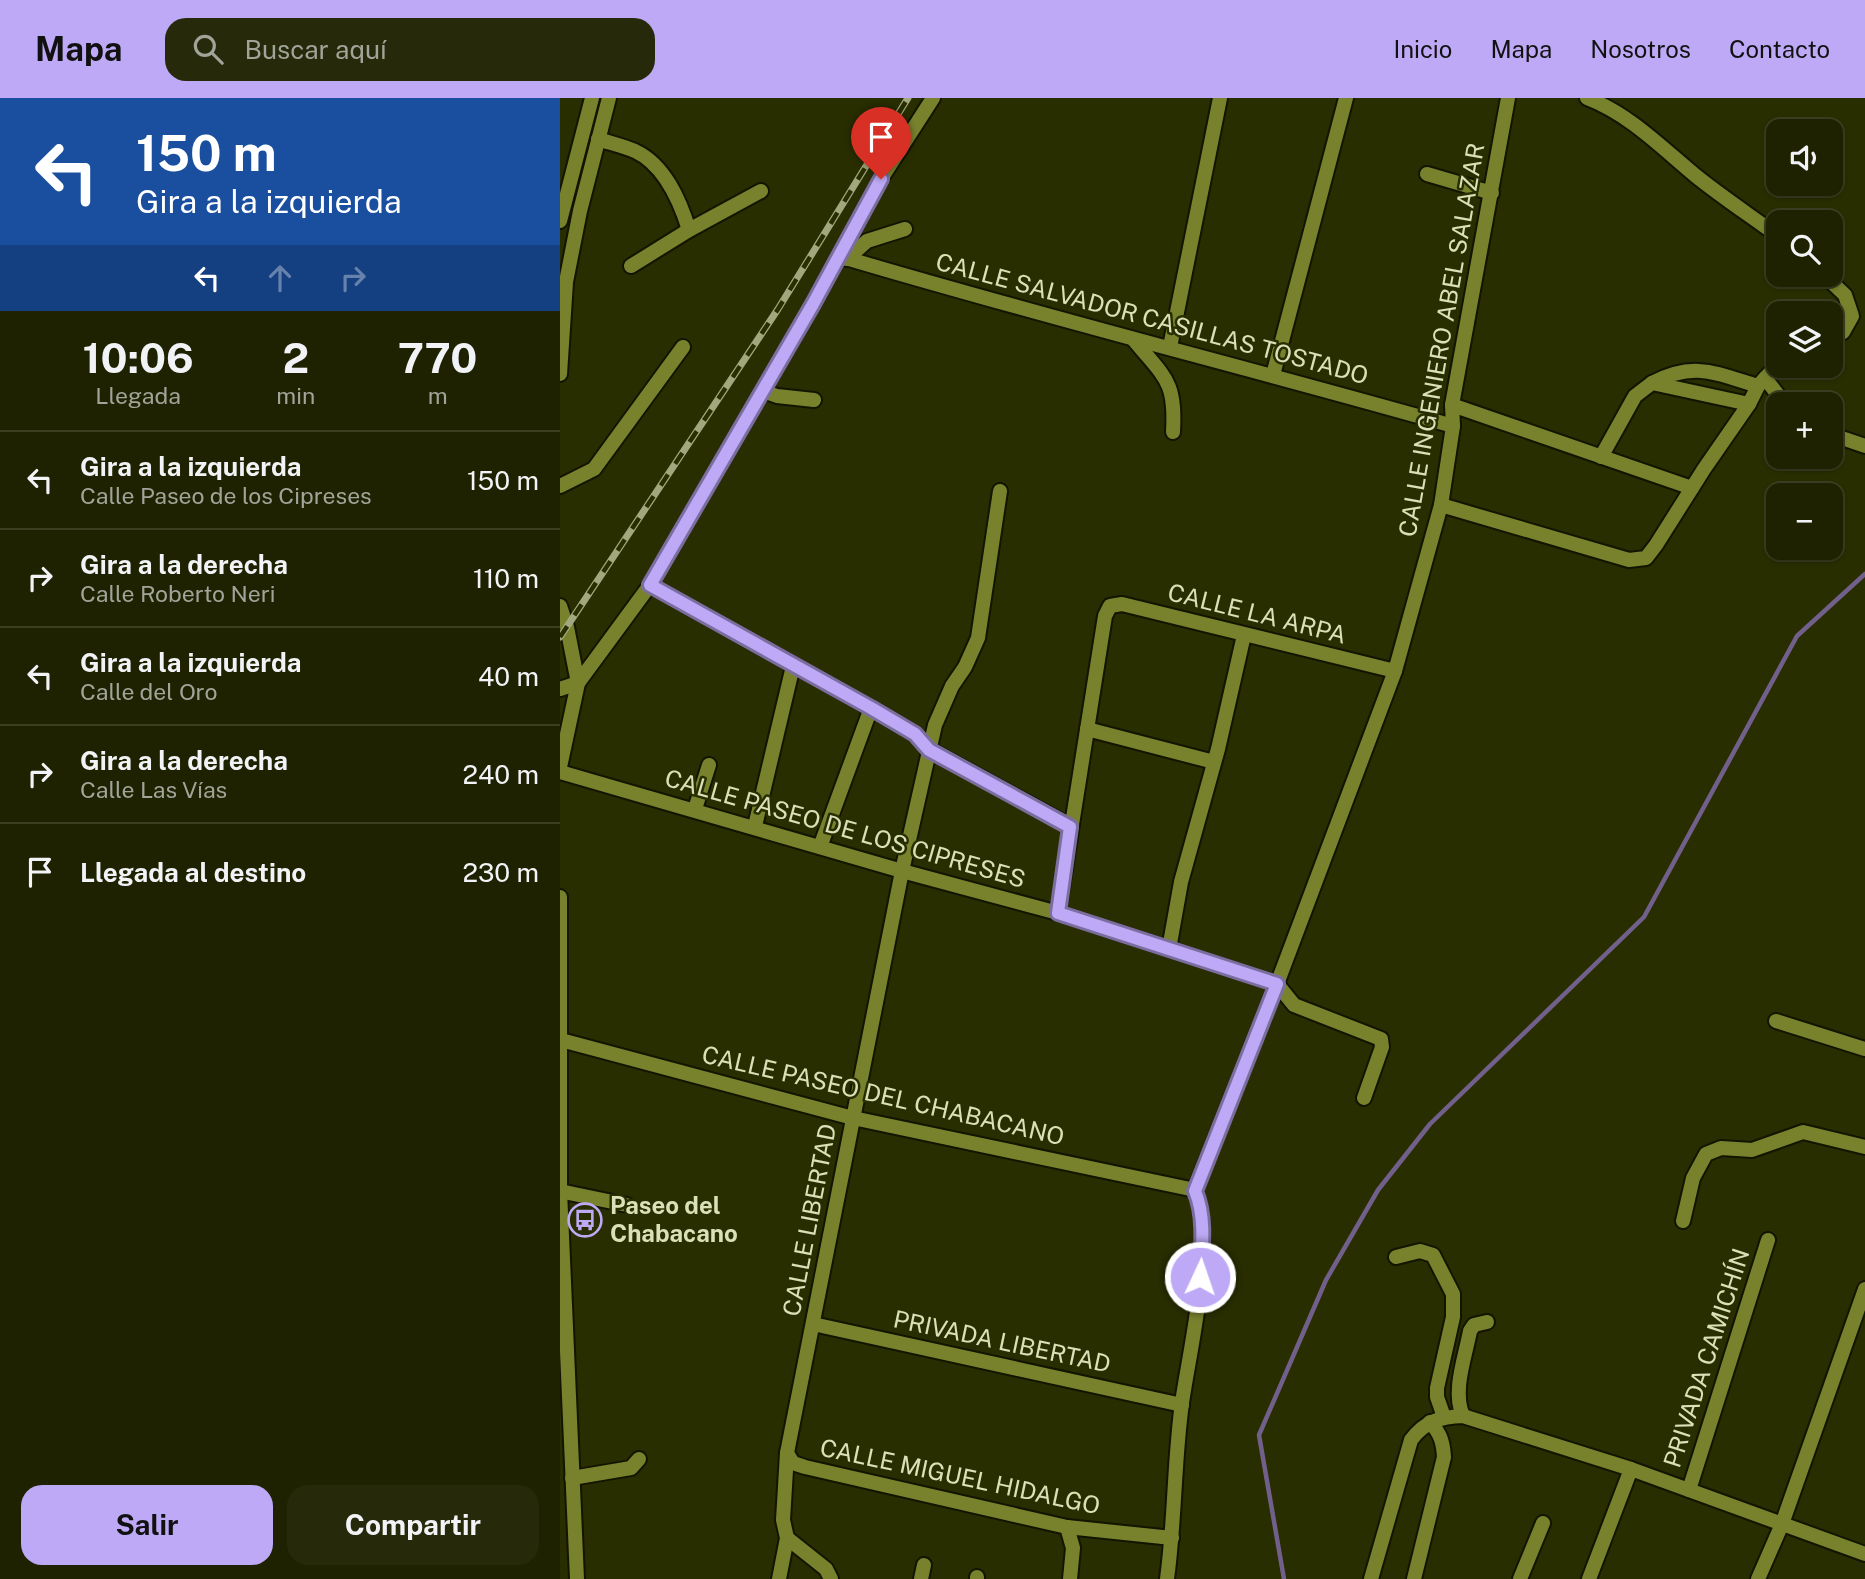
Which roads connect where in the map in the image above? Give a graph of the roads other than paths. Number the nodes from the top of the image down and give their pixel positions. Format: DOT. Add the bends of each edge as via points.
graph roads {
  1 [pos="592,98"];
  2 [pos="609,98"];
  3 [pos="933,98"];
  4 [pos="1220,98"];
  5 [pos="1346,98"];
  6 [pos="1508,98"];
  7 [pos="1587,98"];
  8 [pos="598,139"];
  9 [pos="1427,174"];
  10 [pos="565,178"];
  11 [pos="761,191"];
  12 [pos="1492,193"];
  13 [pos="560,221"];
  14 [pos="1766,227"];
  15 [pos="905,229"];
  16 [pos="689,230"];
  17 [pos="843,257"];
  18 [pos="631,266"];
  19 [pos="1837,287"];
  20 [pos="1843,332"];
  21 [pos="1134,340"];
  22 [pos="682,346"];
  23 [pos="1170,347"];
  24 [pos="560,374"];
  25 [pos="1273,374"];
  26 [pos="1766,377"];
  27 [pos="1761,382"];
  28 [pos="1652,383"];
  29 [pos="763,390"];
  30 [pos="1771,392"];
  31 [pos="814,400"];
  32 [pos="1749,404"];
  33 [pos="1452,405"];
  34 [pos="1453,426"];
  35 [pos="1173,432"];
  36 [pos="1843,438"];
  37 [pos="1865,446"];
  38 [pos="1601,457"];
  39 [pos="560,486"];
  40 [pos="1692,488"];
  41 [pos="1000,491"];
  42 [pos="1441,505"];
  43 [pos="650,585"];
  44 [pos="560,606"];
  45 [pos="1244,635"];
  46 [pos="793,666"];
  47 [pos="1395,671"];
  48 [pos="578,683"];
  49 [pos="560,689"];
  50 [pos="871,708"];
  51 [pos="1087,729"];
  52 [pos="929,750"];
  53 [pos="1214,762"];
  54 [pos="709,765"];
  55 [pos="560,769"];
  56 [pos="695,809"];
  57 [pos="755,827"];
  58 [pos="1070,827"];
  59 [pos="820,846"];
  60 [pos="902,871"];
  61 [pos="560,897"];
  62 [pos="1058,913"];
  63 [pos="1169,949"];
  64 [pos="1277,984"];
  65 [pos="1776,1021"];
  66 [pos="561,1040"];
  67 [pos="1865,1049"];
  68 [pos="1364,1098"];
  69 [pos="853,1118"];
  70 [pos="1865,1147"];
  71 [pos="560,1191"];
  72 [pos="1195,1191"];
  73 [pos="627,1205"];
  74 [pos="1683,1221"];
  75 [pos="1768,1240"];
  76 [pos="1396,1256"];
  77 [pos="1865,1289"];
  78 [pos="1487,1322"];
  79 [pos="813,1324"];
  80 [pos="1182,1405"];
  81 [pos="1463,1416"];
  82 [pos="1444,1417"];
  83 [pos="1430,1422"];
  84 [pos="787,1452"];
  85 [pos="639,1459"];
  86 [pos="1631,1469"];
  87 [pos="572,1478"];
  88 [pos="1689,1490"];
  89 [pos="1543,1523"];
  90 [pos="1782,1524"];
  91 [pos="1067,1527"];
  92 [pos="787,1538"];
  93 [pos="1172,1538"];
  94 [pos="1865,1554"];
  95 [pos="577,1579"];
  96 [pos="779,1579"];
  97 [pos="831,1579"];
  98 [pos="1070,1579"];
  99 [pos="1167,1579"];
  100 [pos="1371,1579"];
  101 [pos="1414,1579"];
  102 [pos="1520,1579"];
  103 [pos="1588,1579"];
  104 [pos="1758,1579"];
  1 -- 10 [label="street"];
  2 -- 8 [label="street"];
  3 -- 17 [label="street" via="881,179"];
  4 -- 23 [label="street"];
  5 -- 25 [label="street"];
  6 -- 12 [label="street, CALLE INGENIERO ABEL SALAZAR"];
  7 -- 14 [label="street" via="1644,132"];
  8 -- 16 [label="street" via="649,161 677,194"];
  8 -- 24 [label="street" via="566,282"];
  9 -- 12 [label="street"];
  10 -- 13 [label="street"];
  11 -- 16 [label="street"];
  12 -- 33 [label="street, CALLE INGENIERO ABEL SALAZAR"];
  15 -- 17 [label="street" via="867,241"];
  16 -- 18 [label="street"];
  17 -- 21 [label="street, CALLE SALVADOR CASILLAS TOSTADO"];
  17 -- 29 [label="street"];
  19 -- 20 [label="street" via="1845,295 1852,316"];
  21 -- 23 [label="street, CALLE SALVADOR CASILLAS TOSTADO"];
  21 -- 35 [label="street" via="1170,384 1175,402"];
  22 -- 39 [label="street" via="594,469"];
  23 -- 25 [label="street, CALLE SALVADOR CASILLAS TOSTADO"];
  25 -- 34 [label="street, CALLE SALVADOR CASILLAS TOSTADO"];
  26 -- 27 [label="street"];
  27 -- 28 [label="street" via="1687,370"];
  27 -- 30 [label="street"];
  27 -- 32 [label="street"];
  28 -- 32 [label="street"];
  28 -- 38 [label="street" via="1635,396"];
  29 -- 31 [label="street"];
  29 -- 43 [label="street"];
  32 -- 40 [label="street"];
  33 -- 34 [label="street, CALLE INGENIERO ABEL SALAZAR"];
  33 -- 38 [label="street"];
  34 -- 42 [label="street, CALLE INGENIERO ABEL SALAZAR"];
  36 -- 37 [label="street"];
  38 -- 40 [label="street"];
  40 -- 42 [label="street" via="1646,558 1629,560"];
  41 -- 52 [label="street, CALLE LIBERTAD" via="978,638 952,686"];
  42 -- 47 [label="street, CALLE INGENIERO ABEL SALAZAR"];
  43 -- 46 [label="street"];
  43 -- 48 [label="street"];
  44 -- 48 [label="street"];
  45 -- 47 [label="street, CALLE LA ARPA"];
  45 -- 51 [label="street, CALLE LA ARPA" via="1122,604 1110,606"];
  45 -- 53 [label="street"];
  46 -- 50 [label="street"];
  46 -- 57 [label="street"];
  47 -- 64 [label="street, CALLE INGENIERO ABEL SALAZAR"];
  48 -- 49 [label="street"];
  48 -- 55 [label="street"];
  50 -- 52 [label="street" via="915,734"];
  50 -- 59 [label="street"];
  51 -- 53 [label="street"];
  51 -- 58 [label="street"];
  52 -- 58 [label="street"];
  52 -- 60 [label="street, CALLE LIBERTAD"];
  53 -- 63 [label="street" via="1181,882"];
  54 -- 56 [label="street"];
  55 -- 56 [label="street, CALLE PASEO DE LOS CIPRESES"];
  56 -- 57 [label="street, CALLE PASEO DE LOS CIPRESES"];
  57 -- 59 [label="street, CALLE PASEO DE LOS CIPRESES"];
  58 -- 62 [label="street"];
  59 -- 60 [label="street, CALLE PASEO DE LOS CIPRESES"];
  60 -- 62 [label="street, CALLE PASEO DE LOS CIPRESES"];
  60 -- 69 [label="street, CALLE LIBERTAD"];
  61 -- 66 [label="street"];
  62 -- 63 [label="street, CALLE PASEO DE LOS CIPRESES"];
  63 -- 64 [label="street, CALLE PASEO DE LOS CIPRESES"];
  64 -- 68 [label="street" via="1294,1005 1381,1039"];
  64 -- 72 [label="street, CALLE INGENIERO ABEL SALAZAR"];
  65 -- 67 [label="street"];
  66 -- 69 [label="street, CALLE PASEO DEL CHABACANO"];
  66 -- 71 [label="street"];
  69 -- 72 [label="street, CALLE PASEO DEL CHABACANO"];
  69 -- 79 [label="street, CALLE LIBERTAD"];
  70 -- 74 [label="street" via="1803,1132 1752,1150 1721,1148 1706,1154 1693,1178"];
  71 -- 73 [label="street"];
  71 -- 87 [label="street"];
  72 -- 80 [label="street" via="1200,1203 1202,1252"];
  75 -- 88 [label="street, PRIVADA CAMICHÍN"];
  76 -- 82 [label="street" via="1420,1251 1433,1255 1453,1294 1453,1317 1437,1388"];
  77 -- 90 [label="street"];
  78 -- 81 [label="street" via="1470,1331 1459,1389"];
  79 -- 80 [label="street, PRIVADA LIBERTAD"];
  79 -- 84 [label="street, CALLE LIBERTAD"];
  80 -- 93 [label="street"];
  81 -- 82 [label="street"];
  81 -- 86 [label="street"];
  82 -- 83 [label="street"];
  83 -- 100 [label="street" via="1410,1440"];
  83 -- 101 [label="street" via="1439,1432 1444,1457"];
  84 -- 91 [label="street, CALLE MIGUEL HIDALGO" via="793,1463 805,1467"];
  84 -- 92 [label="street, CALLE LIBERTAD" via="783,1520"];
  85 -- 87 [label="street" via="631,1468"];
  86 -- 88 [label="street"];
  86 -- 103 [label="street"];
  87 -- 95 [label="street"];
  88 -- 90 [label="street"];
  89 -- 102 [label="street"];
  90 -- 94 [label="street"];
  90 -- 104 [label="street"];
  91 -- 93 [label="street, CALLE MIGUEL HIDALGO"];
  91 -- 98 [label="street" via="1073,1548"];
  92 -- 96 [label="street, CALLE LIBERTAD"];
  92 -- 97 [label="street" via="826,1569"];
  93 -- 99 [label="street"];
}
